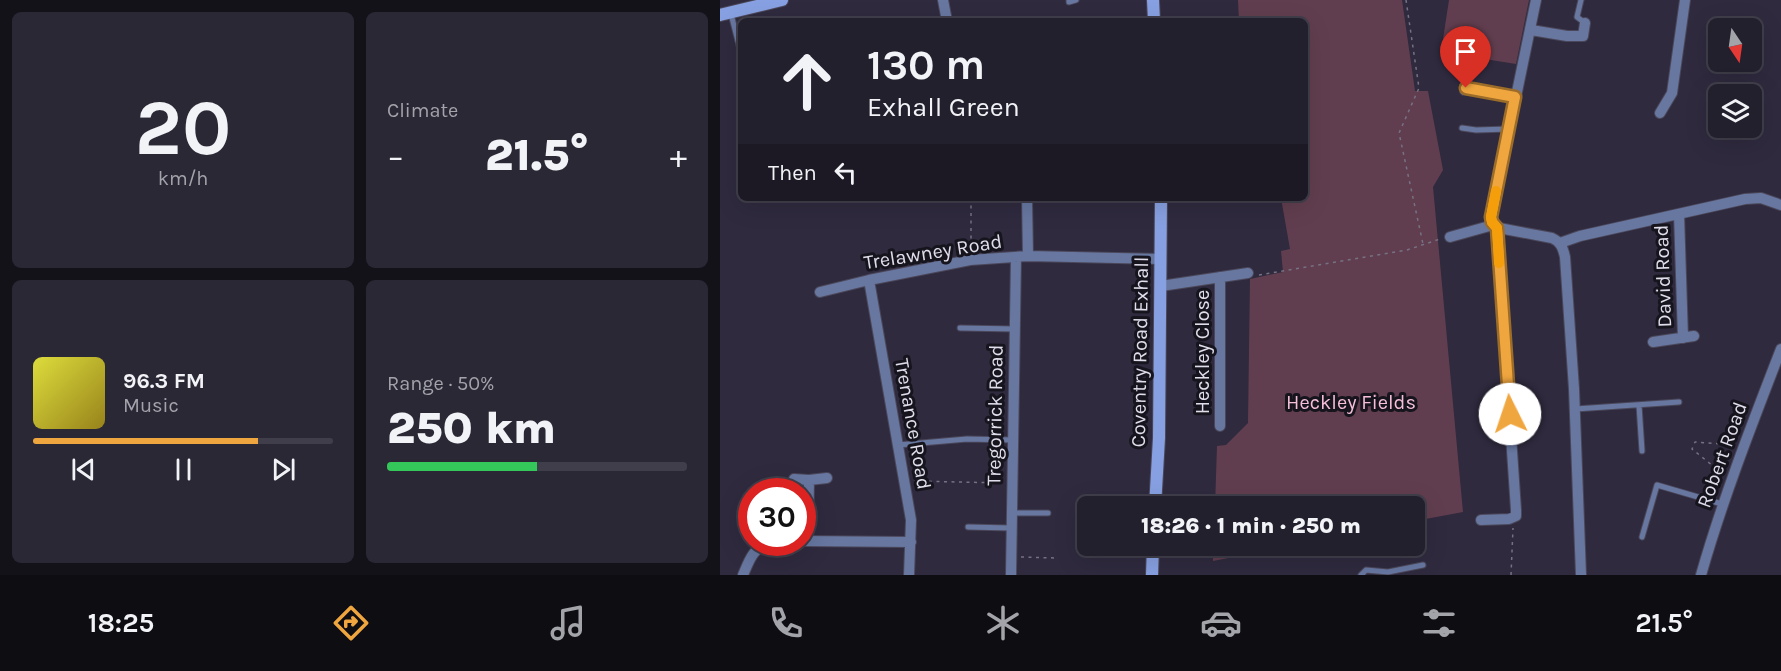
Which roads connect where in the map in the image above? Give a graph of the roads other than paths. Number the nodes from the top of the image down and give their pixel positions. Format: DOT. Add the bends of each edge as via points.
graph roads {
  1 [pos="782,0"];
  2 [pos="942,0"];
  3 [pos="1069,0"];
  4 [pos="1076,0"];
  5 [pos="1153,0"];
  6 [pos="1536,0"];
  7 [pos="1581,0"];
  8 [pos="1685,0"];
  9 [pos="750,4"];
  10 [pos="726,14"];
  11 [pos="946,18"];
  12 [pos="1154,18"];
  13 [pos="1585,23"];
  14 [pos="1531,30"];
  15 [pos="738,45"];
  16 [pos="1463,92"];
  17 [pos="1515,97"];
  18 [pos="1660,113"];
  19 [pos="1462,128"];
  20 [pos="1509,129"];
  21 [pos="1027,201"];
  22 [pos="1161,201"];
  23 [pos="1781,204"];
  24 [pos="1679,214"];
  25 [pos="1495,226"];
  26 [pos="1450,237"];
  27 [pos="1560,243"];
  28 [pos="1016,256"];
  29 [pos="1028,256"];
  30 [pos="1161,259"];
  31 [pos="1248,273"];
  32 [pos="1220,277"];
  33 [pos="869,280"];
  34 [pos="1161,286"];
  35 [pos="820,292"];
  36 [pos="960,328"];
  37 [pos="1015,329"];
  38 [pos="1653,342"];
  39 [pos="1781,349"];
  40 [pos="1679,402"];
  41 [pos="1638,405"];
  42 [pos="1575,409"];
  43 [pos="1220,426"];
  44 [pos="1013,440"];
  45 [pos="898,445"];
  46 [pos="1642,451"];
  47 [pos="827,478"];
  48 [pos="816,479"];
  49 [pos="1155,496"];
  50 [pos="1722,504"];
  51 [pos="1012,513"];
  52 [pos="1048,513"];
  53 [pos="1481,520"];
  54 [pos="968,527"];
  55 [pos="1011,528"];
  56 [pos="1642,537"];
  57 [pos="816,541"];
  58 [pos="911,542"];
  59 [pos="752,556"];
  60 [pos="1153,556"];
  61 [pos="1423,566"];
  62 [pos="743,575"];
  63 [pos="909,575"];
  64 [pos="1011,575"];
  65 [pos="1152,575"];
  66 [pos="1361,575"];
  67 [pos="1581,575"];
  68 [pos="1701,575"];
  1 -- 9 [label="main road"];
  2 -- 11 [label="street"];
  3 -- 4 [label="lane"];
  5 -- 12 [label="main road"];
  6 -- 14 [label="street"];
  7 -- 13 [label="lane" via="1577,17"];
  8 -- 18 [label="street" via="1672,93"];
  9 -- 10 [label="main road"];
  10 -- 15 [label="lane"];
  13 -- 14 [label="street" via="1583,36"];
  14 -- 17 [label="street"];
  16 -- 17 [label="lane" via="1466,88"];
  17 -- 20 [label="street"];
  19 -- 20 [label="lane"];
  20 -- 25 [label="street" via="1491,217"];
  21 -- 29 [label="street"];
  22 -- 30 [label="main road, Coventry Road Exhall"];
  23 -- 24 [label="street" via="1751,198"];
  24 -- 27 [label="street"];
  24 -- 38 [label="street, David Road" via="1688,337"];
  25 -- 26 [label="street"];
  25 -- 27 [label="street"];
  25 -- 53 [label="street" via="1516,510 1513,518"];
  27 -- 42 [label="street" via="1565,257"];
  28 -- 29 [label="street, Trelawney Road"];
  28 -- 33 [label="street, Trelawney Road" via="970,260"];
  28 -- 37 [label="street, Tregorrick Road"];
  29 -- 30 [label="street, Trelawney Road"];
  30 -- 34 [label="main road, Coventry Road Exhall"];
  31 -- 32 [label="street"];
  32 -- 34 [label="street"];
  32 -- 43 [label="street, Heckley Close"];
  33 -- 35 [label="street, Trelawney Road"];
  33 -- 45 [label="street, Trenance Road"];
  34 -- 49 [label="main road, Coventry Road Exhall"];
  36 -- 37 [label="lane"];
  37 -- 44 [label="street, Tregorrick Road"];
  39 -- 50 [label="street, Robert Road"];
  40 -- 41 [label="lane"];
  41 -- 42 [label="lane"];
  41 -- 46 [label="lane"];
  42 -- 67 [label="street"];
  44 -- 45 [label="lane"];
  44 -- 51 [label="street, Tregorrick Road"];
  45 -- 58 [label="street, Trenance Road"];
  47 -- 48 [label="street"];
  50 -- 56 [label="lane" via="1657,485"];
  50 -- 68 [label="street, Robert Road"];
  51 -- 52 [label="lane"];
  51 -- 55 [label="street, Tregorrick Road"];
  54 -- 55 [label="lane"];
  55 -- 64 [label="street, Tregorrick Road"];
  57 -- 58 [label="street"];
  58 -- 63 [label="street, Trenance Road"];
  59 -- 62 [label="street"];
  60 -- 65 [label="main road"];
  61 -- 66 [label="lane" via="1388,572 1366,570"];
}
